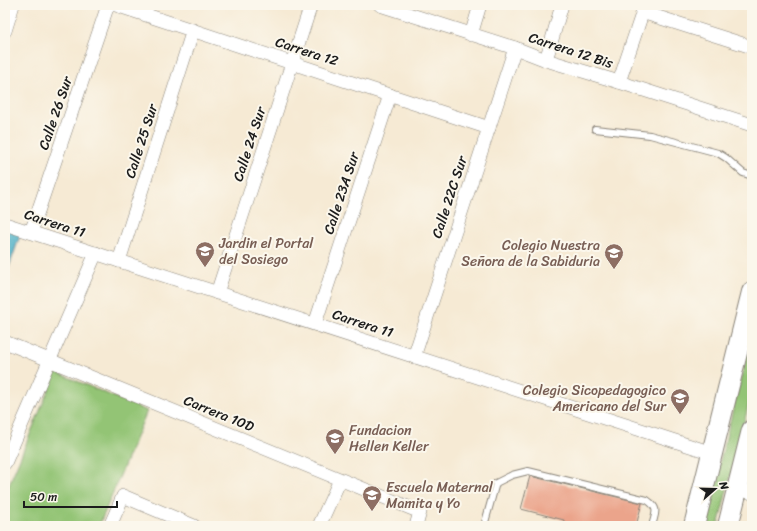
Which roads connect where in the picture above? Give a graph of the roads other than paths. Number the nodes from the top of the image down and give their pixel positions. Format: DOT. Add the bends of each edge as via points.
graph roads {
  1 [pos="13,5"];
  2 [pos="108,5"];
  3 [pos="116,5"];
  4 [pos="312,5"];
  5 [pos="380,5"];
  6 [pos="480,5"];
  7 [pos="562,5"];
  8 [pos="400,8"];
  9 [pos="643,8"];
  10 [pos="193,30"];
  11 [pos="5,31"];
  12 [pos="471,35"];
  13 [pos="752,47"];
  14 [pos="515,48"];
  15 [pos="546,60"];
  16 [pos="292,63"];
  17 [pos="619,82"];
  18 [pos="390,95"];
  19 [pos="752,125"];
  20 [pos="489,128"];
  21 [pos="594,129"];
  22 [pos="752,176"];
  23 [pos="5,224"];
  24 [pos="31,232"];
  25 [pos="96,253"];
  26 [pos="119,261"];
  27 [pos="752,292"];
  28 [pos="218,293"];
  29 [pos="316,324"];
  30 [pos="5,342"];
  31 [pos="414,356"];
  32 [pos="50,360"];
  33 [pos="752,430"];
  34 [pos="8,447"];
  35 [pos="712,453"];
  36 [pos="5,463"];
  37 [pos="340,480"];
  38 [pos="745,491"];
  39 [pos="110,526"];
  40 [pos="194,526"];
  41 [pos="319,526"];
  42 [pos="416,526"];
  43 [pos="484,526"];
  44 [pos="652,526"];
  45 [pos="694,526"];
  46 [pos="728,526"];
  1 -- 11 [label="street"];
  2 -- 24 [label="street, Calle 26 Sur"];
  3 -- 10 [label="street, Carrera 12"];
  4 -- 16 [label="street, Calle 24 Sur"];
  5 -- 8 [label="street, Carrera 12 Bis"];
  6 -- 12 [label="street"];
  7 -- 15 [label="street"];
  8 -- 12 [label="street, Carrera 12 Bis"];
  9 -- 13 [label="street"];
  9 -- 17 [label="street"];
  10 -- 16 [label="street, Carrera 12"];
  10 -- 26 [label="street, Calle 25 Sur"];
  12 -- 14 [label="street, Carrera 12 Bis"];
  14 -- 15 [label="street, Carrera 12 Bis"];
  14 -- 20 [label="street, Calle 22C Sur"];
  15 -- 17 [label="street, Carrera 12 Bis"];
  16 -- 18 [label="street, Carrera 12"];
  16 -- 28 [label="street, Calle 24 Sur"];
  17 -- 19 [label="street, Carrera 12 Bis"];
  18 -- 20 [label="street, Carrera 12"];
  18 -- 29 [label="street, Calle 23A Sur"];
  20 -- 31 [label="street, Calle 22C Sur"];
  21 -- 22 [label="lane" via="650,135 718,153"];
  23 -- 24 [label="street, Carrera 11"];
  24 -- 25 [label="street, Carrera 11"];
  25 -- 26 [label="street, Carrera 11"];
  25 -- 32 [label="street"];
  26 -- 28 [label="street, Carrera 11"];
  27 -- 35 [label="main road"];
  28 -- 29 [label="street, Carrera 11"];
  29 -- 31 [label="street, Carrera 11"];
  30 -- 32 [label="street, Carrera 10D"];
  31 -- 35 [label="street, Carrera 11"];
  32 -- 34 [label="street"];
  32 -- 37 [label="street, Carrera 10D"];
  33 -- 38 [label="main road"];
  34 -- 36 [label="street"];
  35 -- 45 [label="main road"];
  37 -- 41 [label="street"];
  37 -- 42 [label="street, Carrera 10D" via="420,512"];
  38 -- 46 [label="main road"];
  39 -- 40 [label="street" via="123,496"];
  43 -- 44 [label="lane" via="496,483 528,471 647,500 656,510"];
}
